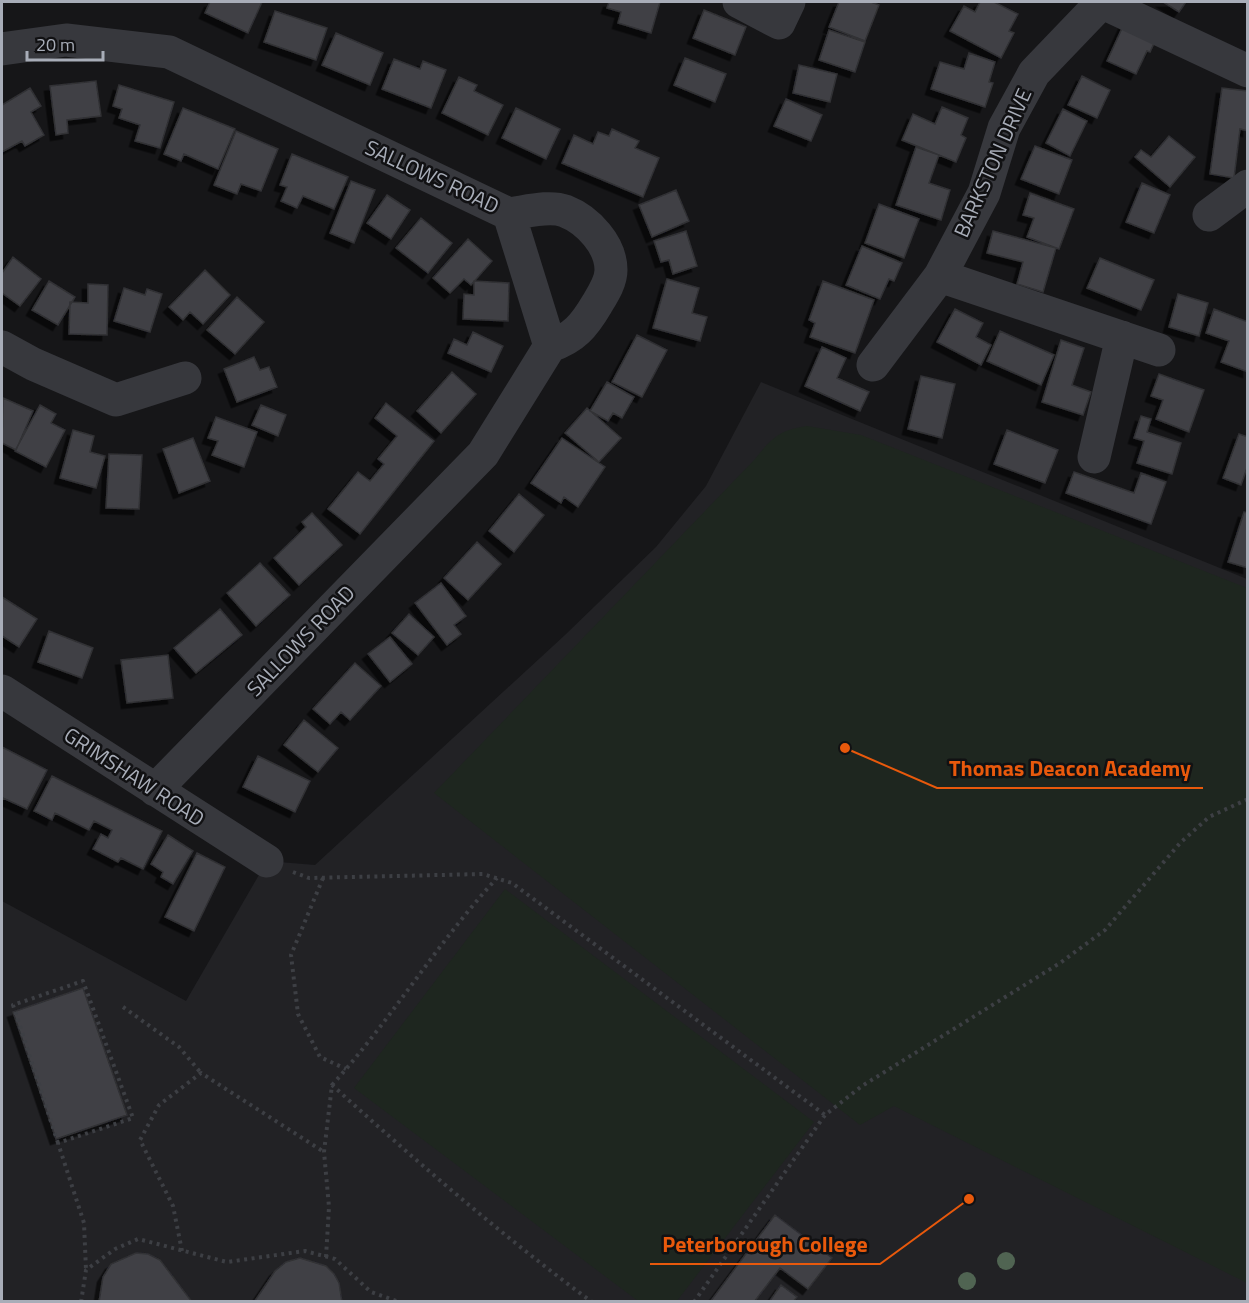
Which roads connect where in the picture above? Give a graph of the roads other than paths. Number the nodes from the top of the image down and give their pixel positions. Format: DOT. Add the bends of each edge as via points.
graph roads {
  1 [pos="739,2"];
  2 [pos="1102,2"];
  3 [pos="784,12"];
  4 [pos="2,49"];
  5 [pos="1248,71"];
  6 [pos="1248,186"];
  7 [pos="509,214"];
  8 [pos="1209,215"];
  9 [pos="940,276"];
  10 [pos="1122,337"];
  11 [pos="2,346"];
  12 [pos="550,346"];
  13 [pos="1159,350"];
  14 [pos="873,365"];
  15 [pos="185,378"];
  16 [pos="1094,457"];
  17 [pos="2,691"];
  18 [pos="155,790"];
  19 [pos="267,861"];
  1 -- 3 [label="street"];
  2 -- 5 [label="street, BARKSTON DRIVE"];
  2 -- 9 [label="street, BARKSTON DRIVE" via="1034,73 1004,128 984,193"];
  4 -- 7 [label="street, SALLOWS ROAD" via="66,40 169,52"];
  6 -- 8 [label="street"];
  7 -- 12 [label="street, SALLOWS ROAD"];
  7 -- 12 [label="street" via="562,210 597,234 608,251 609,282 584,325 570,339"];
  9 -- 10 [label="street"];
  9 -- 14 [label="street, BARKSTON DRIVE"];
  10 -- 13 [label="street"];
  10 -- 16 [label="street"];
  11 -- 15 [label="street" via="116,400"];
  12 -- 18 [label="street, SALLOWS ROAD" via="483,454"];
  17 -- 18 [label="street, GRIMSHAW ROAD"];
  18 -- 19 [label="street, GRIMSHAW ROAD"];
}
